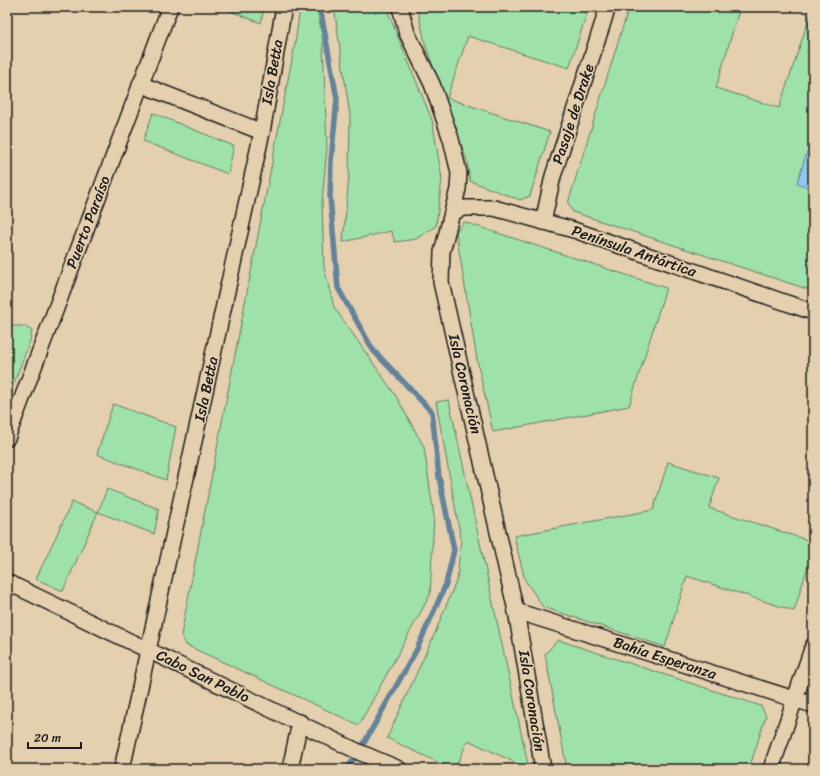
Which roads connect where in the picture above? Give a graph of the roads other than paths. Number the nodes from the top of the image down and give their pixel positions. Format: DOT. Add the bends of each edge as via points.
graph roads {
  1 [pos="170,7"];
  2 [pos="284,7"];
  3 [pos="400,7"];
  4 [pos="608,7"];
  5 [pos="140,84"];
  6 [pos="262,132"];
  7 [pos="452,213"];
  8 [pos="542,222"];
  9 [pos="813,312"];
  10 [pos="7,438"];
  11 [pos="7,582"];
  12 [pos="516,611"];
  13 [pos="813,646"];
  14 [pos="149,650"];
  15 [pos="795,699"];
  16 [pos="813,705"];
  17 [pos="300,722"];
  18 [pos="379,765"];
  19 [pos="122,769"];
  20 [pos="290,769"];
  21 [pos="399,769"];
  22 [pos="543,769"];
  23 [pos="772,769"];
  1 -- 5 [label="street, Puerto Paraíso"];
  2 -- 6 [label="street, Isla Betta"];
  3 -- 7 [label="street, Isla Coronación" via="408,33 432,84 451,139 459,173"];
  4 -- 8 [label="street, Pasaje de Drake" via="553,176"];
  5 -- 6 [label="street"];
  5 -- 10 [label="street, Puerto Paraíso"];
  6 -- 14 [label="street, Isla Betta"];
  7 -- 8 [label="street, Península Antártica" via="463,208 494,208"];
  7 -- 12 [label="street, Isla Coronación" via="442,252 442,282"];
  8 -- 9 [label="street, Península Antártica" via="582,233"];
  11 -- 14 [label="street, Cabo San Pablo"];
  12 -- 15 [label="street, Bahía Esperanza"];
  12 -- 22 [label="street, Isla Coronación"];
  13 -- 15 [label="street"];
  14 -- 17 [label="street, Cabo San Pablo"];
  14 -- 19 [label="street, Isla Betta"];
  15 -- 16 [label="street, Bahía Esperanza"];
  15 -- 23 [label="street"];
  17 -- 18 [label="street, Cabo San Pablo"];
  17 -- 20 [label="street"];
  18 -- 21 [label="street, Cabo San Pablo"];
}
